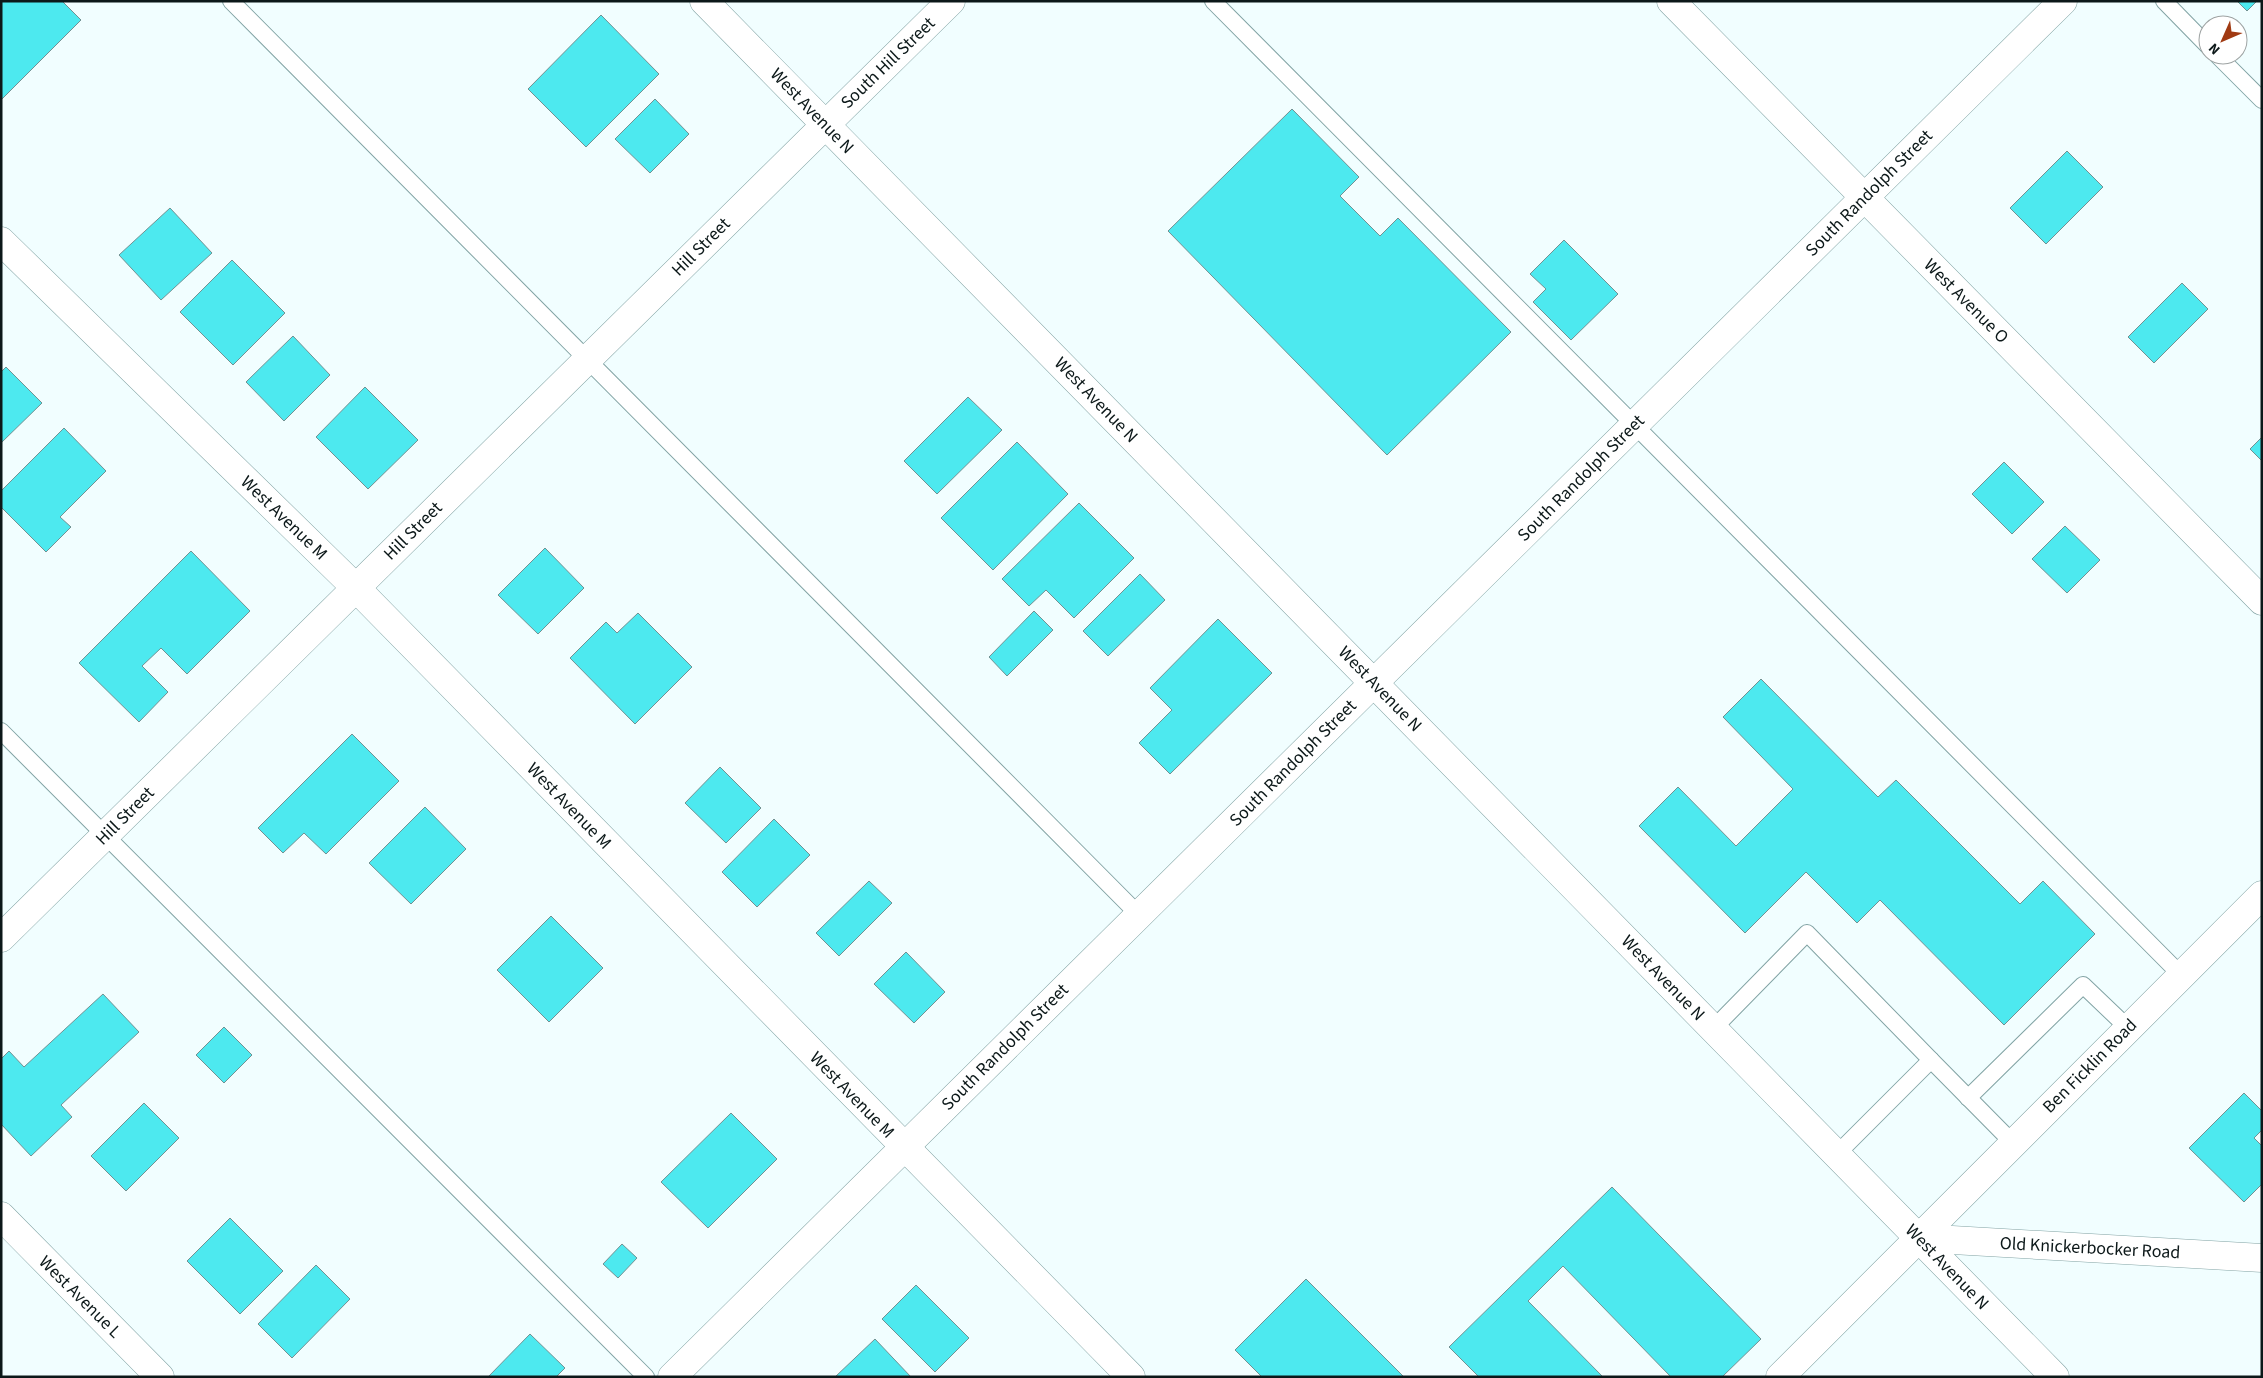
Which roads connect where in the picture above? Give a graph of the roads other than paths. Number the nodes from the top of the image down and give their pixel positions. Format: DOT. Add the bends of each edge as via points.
graph roads {
  1 [pos="231,1"];
  2 [pos="704,1"];
  3 [pos="951,1"];
  4 [pos="1214,1"];
  5 [pos="1671,1"];
  6 [pos="2063,1"];
  7 [pos="2164,1"];
  8 [pos="2198,36"];
  9 [pos="2227,65"];
  10 [pos="2262,100"];
  11 [pos="825,124"];
  12 [pos="1865,198"];
  13 [pos="1,241"];
  14 [pos="587,359"];
  15 [pos="1634,425"];
  16 [pos="356,588"];
  17 [pos="2262,601"];
  18 [pos="1374,683"];
  19 [pos="1,731"];
  20 [pos="105,835"];
  21 [pos="2262,895"];
  22 [pos="1139,915"];
  23 [pos="1,938"];
  24 [pos="2181,976"];
  25 [pos="2128,1028"];
  26 [pos="1713,1029"];
  27 [pos="1931,1060"];
  28 [pos="1968,1098"];
  29 [pos="2013,1143"];
  30 [pos="904,1148"];
  31 [pos="1836,1155"];
  32 [pos="1,1216"];
  33 [pos="1918,1238"];
  34 [pos="2262,1258"];
  35 [pos="160,1377"];
  36 [pos="646,1377"];
  37 [pos="672,1377"];
  38 [pos="1131,1377"];
  39 [pos="1780,1377"];
  40 [pos="2055,1377"];
  1 -- 14 [label="lane"];
  2 -- 11 [label="street, West Avenue N"];
  3 -- 11 [label="street, South Hill Street"];
  4 -- 15 [label="lane"];
  5 -- 12 [label="street, West Avenue O"];
  6 -- 12 [label="street, South Randolph Street"];
  7 -- 8 [label="lane"];
  9 -- 10 [label="lane"];
  11 -- 14 [label="street, Hill Street"];
  11 -- 18 [label="street, West Avenue N"];
  12 -- 15 [label="street, South Randolph Street"];
  12 -- 17 [label="street, West Avenue O"];
  13 -- 16 [label="street, West Avenue M"];
  14 -- 16 [label="street, Hill Street"];
  14 -- 22 [label="lane"];
  15 -- 18 [label="street, South Randolph Street"];
  15 -- 24 [label="lane"];
  16 -- 20 [label="street, Hill Street"];
  16 -- 30 [label="street, West Avenue M"];
  18 -- 22 [label="street, South Randolph Street"];
  18 -- 26 [label="street, West Avenue N"];
  19 -- 20 [label="lane"];
  20 -- 23 [label="street, Hill Street"];
  20 -- 36 [label="lane"];
  21 -- 24 [label="street, Ben Ficklin Road"];
  22 -- 30 [label="street, South Randolph Street"];
  24 -- 25 [label="street, Ben Ficklin Road"];
  25 -- 28 [label="lane" via="2082,985"];
  25 -- 29 [label="street, Ben Ficklin Road"];
  26 -- 27 [label="lane" via="1807,933"];
  26 -- 31 [label="street, West Avenue N"];
  27 -- 28 [label="lane"];
  27 -- 31 [label="lane"];
  28 -- 29 [label="lane"];
  29 -- 33 [label="street, Ben Ficklin Road"];
  30 -- 37 [label="street, South Randolph Street"];
  30 -- 38 [label="street, West Avenue M"];
  31 -- 33 [label="street, West Avenue N"];
  32 -- 35 [label="street, West Avenue L"];
  33 -- 34 [label="street, Old Knickerbocker Road"];
  33 -- 39 [label="street, Ben Ficklin Road"];
  33 -- 40 [label="street, West Avenue N"];
}
